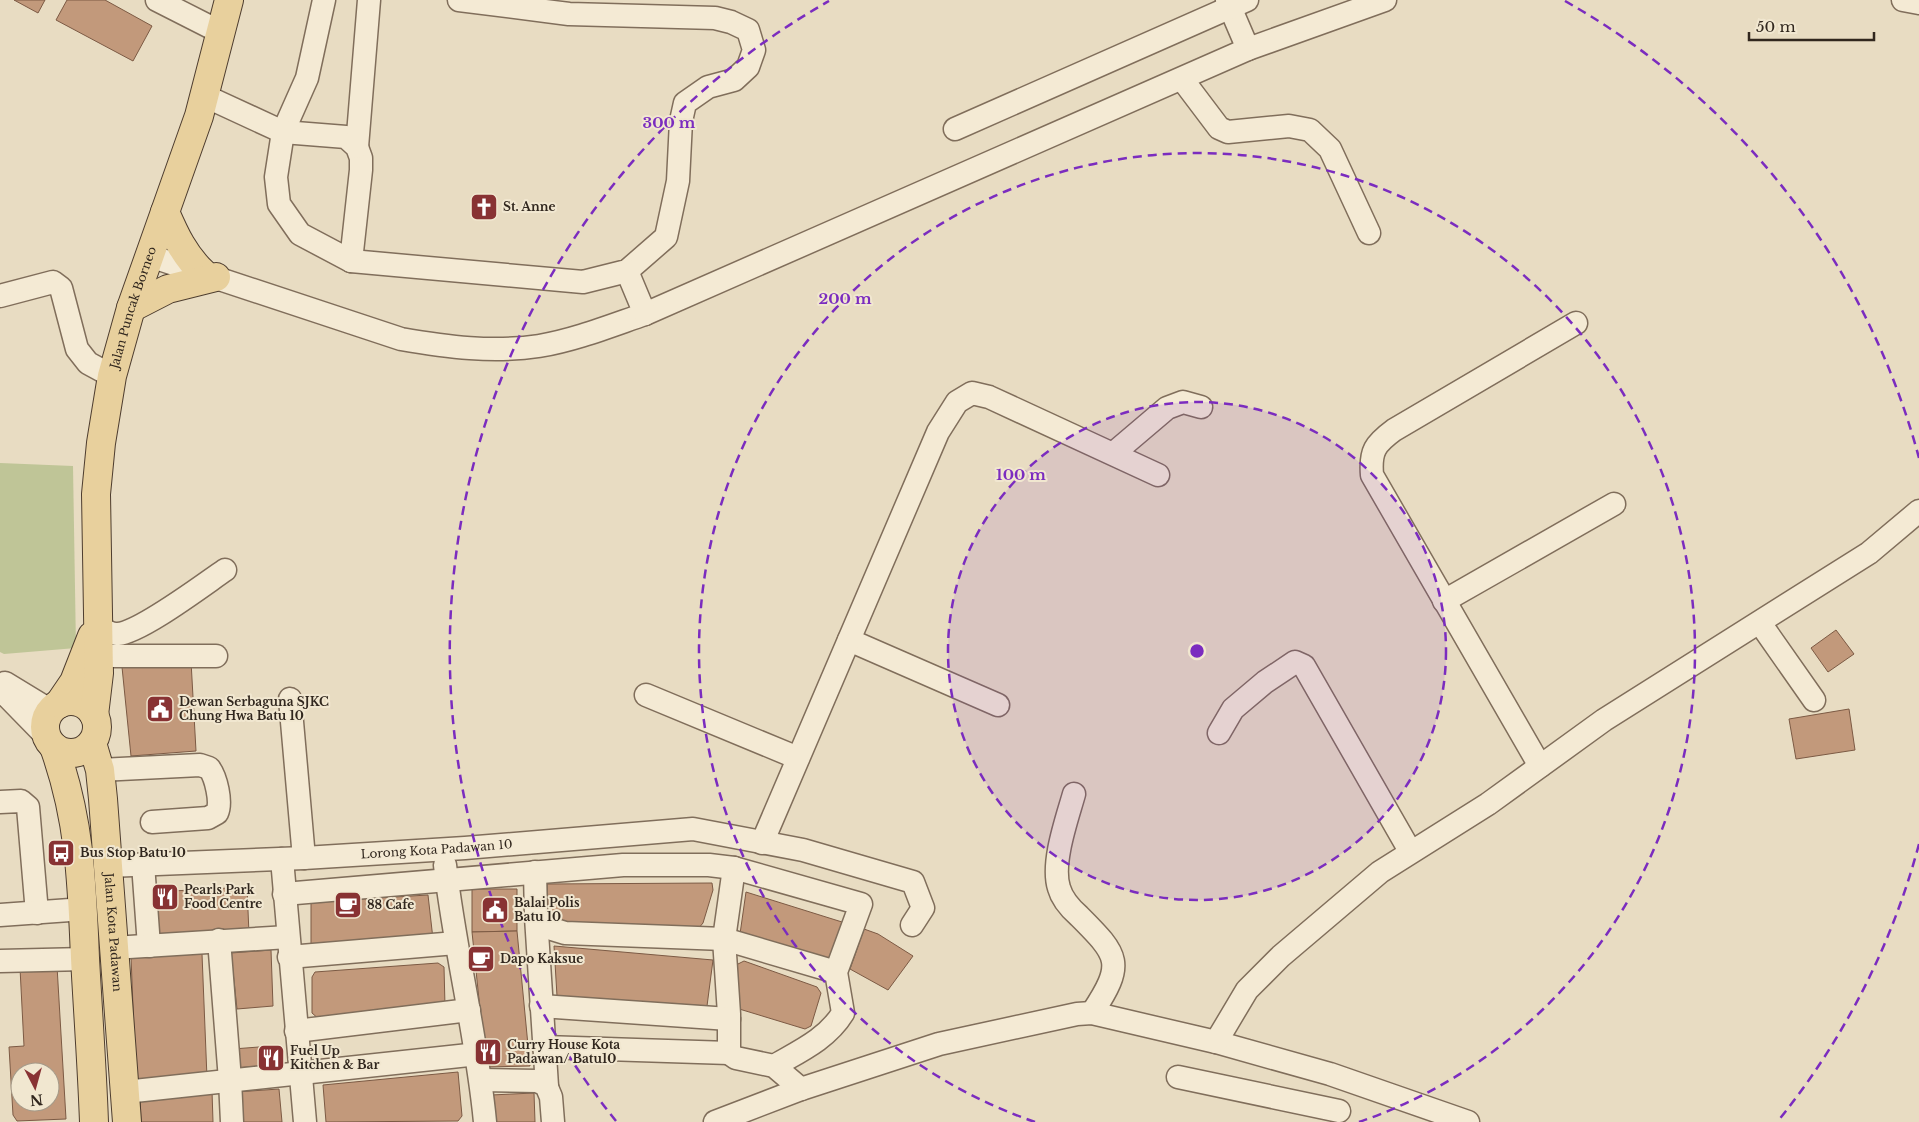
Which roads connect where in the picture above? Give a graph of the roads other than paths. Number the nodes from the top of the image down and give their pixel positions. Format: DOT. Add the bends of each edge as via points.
graph roads {
  1 [pos="157,0"];
  2 [pos="229,0"];
  3 [pos="324,0"];
  4 [pos="368,0"];
  5 [pos="459,0"];
  6 [pos="1385,0"];
  7 [pos="1903,0"];
  8 [pos="1235,2"];
  9 [pos="1919,3"];
  10 [pos="222,33"];
  11 [pos="1248,49"];
  12 [pos="1182,79"];
  13 [pos="205,96"];
  14 [pos="954,130"];
  15 [pos="283,132"];
  16 [pos="357,146"];
  17 [pos="165,212"];
  18 [pos="1369,233"];
  19 [pos="150,256"];
  20 [pos="351,261"];
  21 [pos="626,270"];
  22 [pos="209,275"];
  23 [pos="0,296"];
  24 [pos="131,308"];
  25 [pos="645,314"];
  26 [pos="1576,323"];
  27 [pos="112,376"];
  28 [pos="1201,407"];
  29 [pos="1114,453"];
  30 [pos="1158,475"];
  31 [pos="1614,504"];
  32 [pos="1916,520"];
  33 [pos="225,570"];
  34 [pos="1444,601"];
  35 [pos="1760,623"];
  36 [pos="97,625"];
  37 [pos="849,640"];
  38 [pos="98,656"];
  39 [pos="216,656"];
  40 [pos="0,680"];
  41 [pos="0,690"];
  42 [pos="646,695"];
  43 [pos="290,699"];
  44 [pos="1814,700"];
  45 [pos="998,705"];
  46 [pos="94,714"];
  47 [pos="53,725"];
  48 [pos="1219,733"];
  49 [pos="92,743"];
  50 [pos="798,758"];
  51 [pos="1540,766"];
  52 [pos="100,770"];
  53 [pos="1074,794"];
  54 [pos="0,802"];
  55 [pos="152,822"];
  56 [pos="762,843"];
  57 [pos="443,850"];
  58 [pos="1410,852"];
  59 [pos="293,858"];
  60 [pos="143,864"];
  61 [pos="108,866"];
  62 [pos="734,868"];
  63 [pos="535,872"];
  64 [pos="446,880"];
  65 [pos="284,894"];
  66 [pos="84,909"];
  67 [pos="37,913"];
  68 [pos="0,915"];
  69 [pos="536,917"];
  70 [pos="912,924"];
  71 [pos="724,939"];
  72 [pos="219,940"];
  73 [pos="456,944"];
  74 [pos="149,946"];
  75 [pos="288,947"];
  76 [pos="113,948"];
  77 [pos="85,959"];
  78 [pos="0,961"];
  79 [pos="836,972"];
  80 [pos="541,1006"];
  81 [pos="469,1010"];
  82 [pos="1092,1012"];
  83 [pos="729,1019"];
  84 [pos="296,1031"];
  85 [pos="1216,1042"];
  86 [pos="544,1047"];
  87 [pos="728,1053"];
  88 [pos="478,1054"];
  89 [pos="774,1066"];
  90 [pos="301,1072"];
  91 [pos="1330,1074"];
  92 [pos="1178,1077"];
  93 [pos="230,1080"];
  94 [pos="481,1080"];
  95 [pos="547,1086"];
  96 [pos="801,1088"];
  97 [pos="125,1092"];
  98 [pos="1341,1117"];
  99 [pos="94,1122"];
  100 [pos="127,1122"];
  101 [pos="232,1122"];
  102 [pos="305,1122"];
  103 [pos="485,1122"];
  104 [pos="554,1122"];
  105 [pos="715,1122"];
  106 [pos="1468,1122"];
  1 -- 10 [label="street"];
  2 -- 10 [label="main road, Jalan Puncak Borneo"];
  3 -- 15 [label="street" via="307,78"];
  4 -- 16 [label="street"];
  5 -- 21 [label="street" via="569,14 715,18 748,30 754,50 748,67 734,80 708,87 685,103 678,181 666,237"];
  6 -- 11 [label="street"];
  7 -- 9 [label="street"];
  8 -- 11 [label="street"];
  8 -- 14 [label="street"];
  10 -- 13 [label="main road, Jalan Puncak Borneo"];
  11 -- 12 [label="street"];
  12 -- 18 [label="street" via="1219,128 1228,132 1289,126 1310,130 1330,149"];
  12 -- 25 [label="street"];
  13 -- 15 [label="street"];
  13 -- 17 [label="main road, Jalan Puncak Borneo"];
  15 -- 16 [label="street" via="346,137"];
  15 -- 20 [label="street" via="276,177 279,204 300,234"];
  16 -- 20 [label="street" via="362,170"];
  17 -- 19 [label="main road, Jalan Puncak Borneo"];
  17 -- 22 [label="main road" via="190,260"];
  19 -- 22 [label="street"];
  19 -- 24 [label="main road, Jalan Puncak Borneo"];
  20 -- 21 [label="street" via="583,282"];
  21 -- 25 [label="street"];
  22 -- 24 [label="main road" via="168,289"];
  22 -- 25 [label="street" via="402,338 442,346 492,350 539,346"];
  23 -- 27 [label="street" via="53,282 61,288 76,349 88,363"];
  24 -- 27 [label="main road, Jalan Puncak Borneo"];
  26 -- 34 [label="street" via="1394,430 1379,441 1370,458 1372,475"];
  27 -- 36 [label="main road, Jalan Puncak Borneo" via="96,494"];
  28 -- 29 [label="street" via="1183,402 1167,408"];
  29 -- 30 [label="street"];
  29 -- 37 [label="street" via="989,397 972,393 965,396 957,402 938,432"];
  31 -- 34 [label="street"];
  32 -- 35 [label="street"];
  33 -- 36 [label="street" via="148,621 125,632 111,633"];
  34 -- 51 [label="street"];
  35 -- 44 [label="street"];
  35 -- 51 [label="street" via="1604,720"];
  36 -- 38 [label="main road, Jalan Puncak Borneo"];
  36 -- 47 [label="main road, Jalan Puncak Borneo"];
  37 -- 45 [label="street"];
  37 -- 50 [label="street"];
  38 -- 39 [label="street"];
  38 -- 46 [label="main road, Jalan Puncak Borneo"];
  40 -- 47 [label="street"];
  41 -- 47 [label="street"];
  42 -- 50 [label="street"];
  43 -- 59 [label="street"];
  46 -- 47 [label="main road" via="89,708 74,702"];
  46 -- 49 [label="main road" via="97,729"];
  47 -- 49 [label="main road" via="70,753"];
  47 -- 66 [label="main road" via="78,835"];
  48 -- 58 [label="street" via="1244,698 1294,662 1304,666"];
  49 -- 52 [label="main road, Jalan Kota Padawan"];
  50 -- 56 [label="street"];
  51 -- 58 [label="street" via="1488,804"];
  52 -- 55 [label="street" via="200,765 209,768 219,803 217,813 208,818"];
  52 -- 61 [label="main road, Jalan Kota Padawan"];
  53 -- 82 [label="street" via="1057,870 1059,889 1069,907 1104,942 1113,956 1114,973 1110,987"];
  54 -- 67 [label="street" via="21,801 28,807"];
  56 -- 57 [label="street, Lorong Kota Padawan 10" via="685,830"];
  56 -- 70 [label="street, Lorong Kota Padawan 10" via="803,850 913,882 923,908"];
  57 -- 59 [label="street, Lorong Kota Padawan 10"];
  57 -- 64 [label="street"];
  58 -- 85 [label="street" via="1380,872 1281,956 1247,990"];
  59 -- 60 [label="street, Lorong Kota Padawan 10"];
  59 -- 65 [label="street"];
  60 -- 61 [label="street, Lorong Kota Padawan 10"];
  60 -- 74 [label="street"];
  61 -- 76 [label="main road, Jalan Kota Padawan"];
  62 -- 63 [label="street" via="624,865"];
  62 -- 71 [label="street"];
  62 -- 79 [label="street" via="861,904"];
  63 -- 64 [label="street"];
  63 -- 69 [label="street"];
  64 -- 65 [label="street"];
  64 -- 73 [label="street"];
  65 -- 75 [label="street"];
  66 -- 67 [label="street"];
  66 -- 77 [label="main road"];
  67 -- 68 [label="street"];
  69 -- 71 [label="street" via="552,929 565,933"];
  69 -- 80 [label="street"];
  71 -- 79 [label="street"];
  71 -- 83 [label="street"];
  72 -- 74 [label="street"];
  72 -- 75 [label="street"];
  72 -- 93 [label="street"];
  73 -- 75 [label="street"];
  73 -- 81 [label="street"];
  74 -- 76 [label="street"];
  75 -- 84 [label="street"];
  76 -- 97 [label="main road, Jalan Kota Padawan"];
  77 -- 78 [label="street"];
  77 -- 99 [label="main road"];
  79 -- 89 [label="street" via="843,1013 834,1028"];
  80 -- 83 [label="street"];
  80 -- 86 [label="street"];
  81 -- 84 [label="street"];
  81 -- 88 [label="street"];
  82 -- 85 [label="street"];
  82 -- 96 [label="street" via="939,1044"];
  83 -- 87 [label="street"];
  84 -- 90 [label="street"];
  85 -- 91 [label="street"];
  86 -- 87 [label="street"];
  86 -- 95 [label="street"];
  87 -- 89 [label="street" via="736,1058"];
  88 -- 90 [label="street"];
  88 -- 94 [label="street"];
  89 -- 96 [label="street"];
  90 -- 93 [label="street"];
  90 -- 102 [label="street"];
  91 -- 98 [label="street"];
  91 -- 106 [label="street"];
  92 -- 98 [label="street"];
  93 -- 97 [label="street"];
  93 -- 101 [label="street"];
  94 -- 95 [label="street" via="537,1081"];
  94 -- 103 [label="street"];
  95 -- 104 [label="street"];
  96 -- 105 [label="street"];
  97 -- 100 [label="main road, Jalan Kota Padawan"];
}
